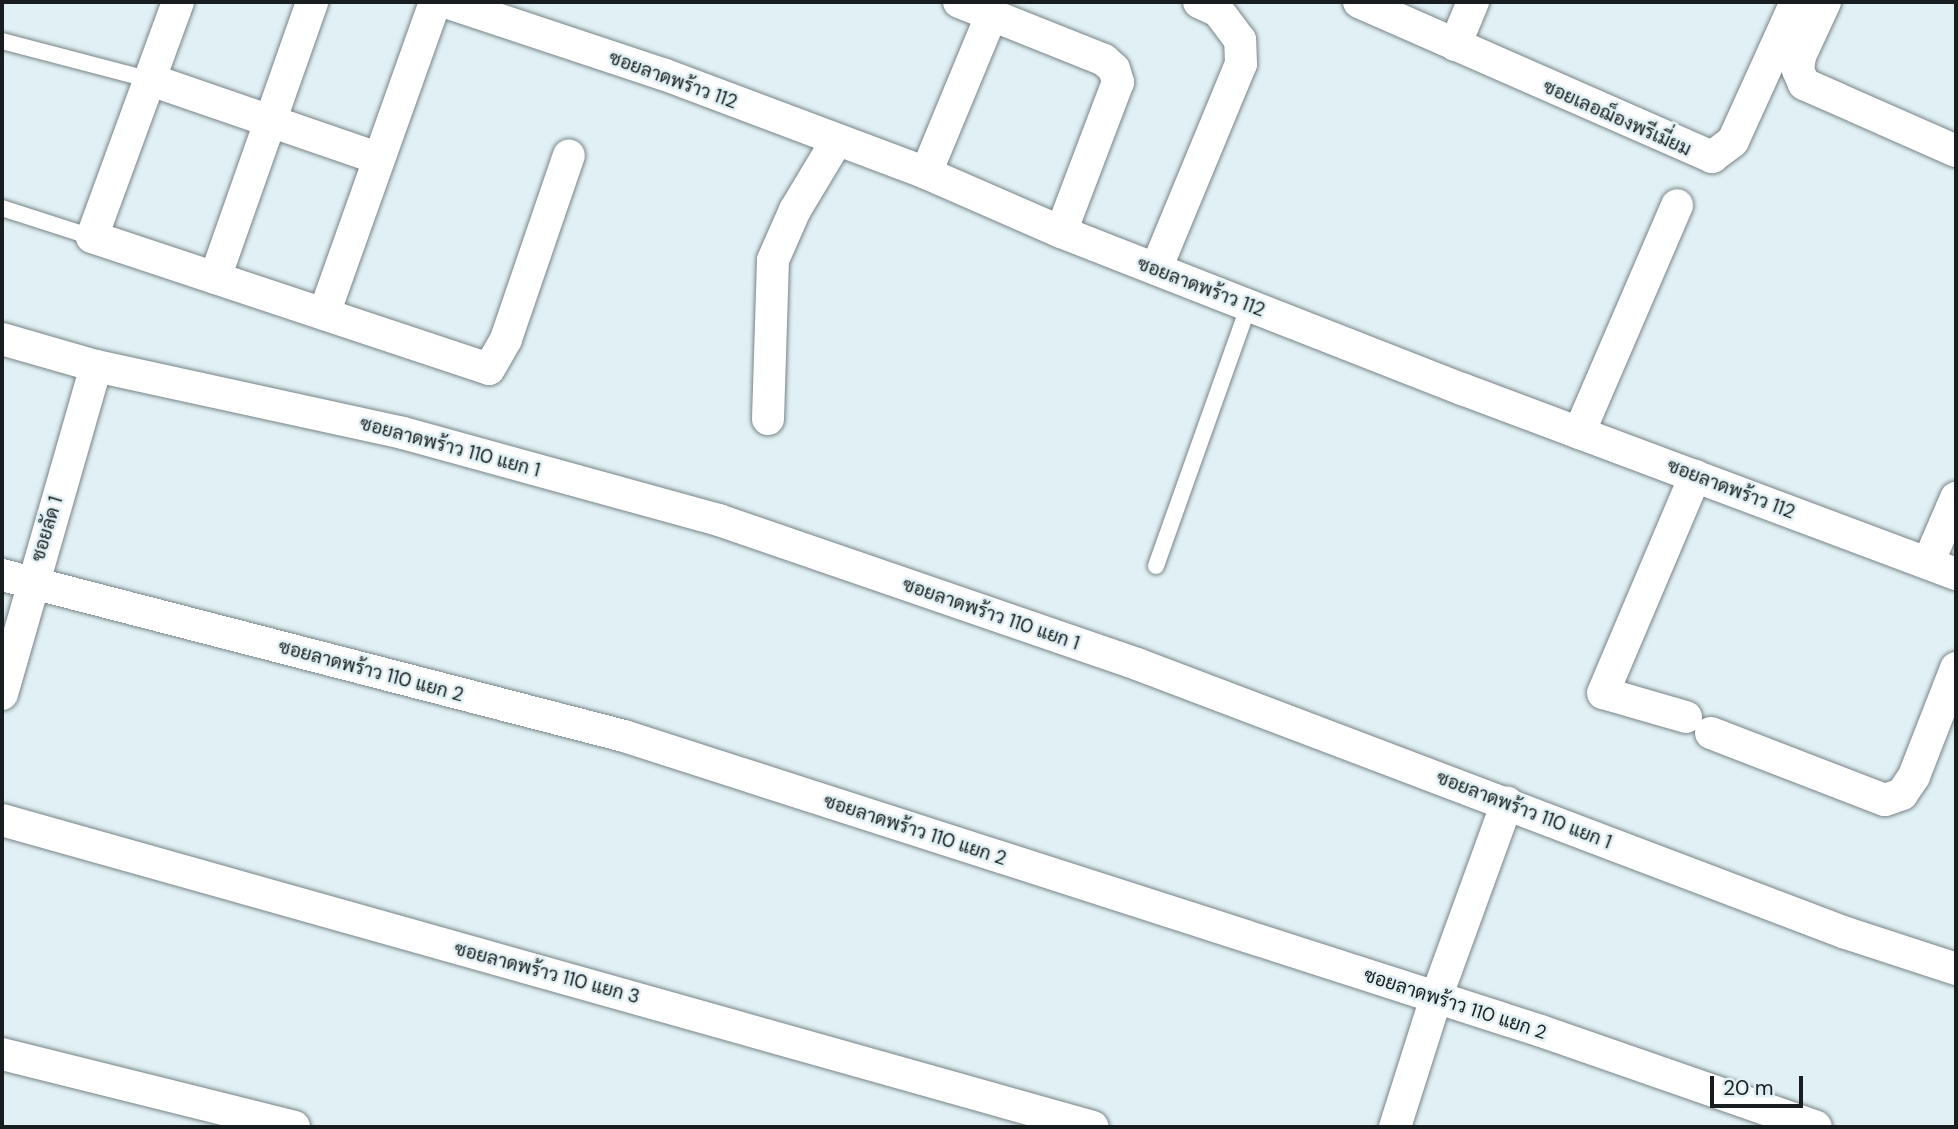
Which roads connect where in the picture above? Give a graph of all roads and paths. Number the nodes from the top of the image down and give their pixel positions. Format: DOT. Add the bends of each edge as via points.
graph roads {
  1 [pos="178,2"];
  2 [pos="312,2"];
  3 [pos="435,2"];
  4 [pos="446,2"];
  5 [pos="959,2"];
  6 [pos="1199,2"];
  7 [pos="1359,2"];
  8 [pos="1473,2"];
  9 [pos="1796,2"];
  10 [pos="1825,2"];
  11 [pos="992,14"];
  12 [pos="2,41"];
  13 [pos="1455,45"];
  14 [pos="151,80"];
  15 [pos="270,119"];
  16 [pos="837,140"];
  17 [pos="1956,151"];
  18 [pos="569,155"];
  19 [pos="377,158"];
  20 [pos="926,173"];
  21 [pos="1677,205"];
  22 [pos="2,208"];
  23 [pos="1061,232"];
  24 [pos="92,237"];
  25 [pos="1156,269"];
  26 [pos="215,278"];
  27 [pos="1249,305"];
  28 [pos="324,314"];
  29 [pos="2,339"];
  30 [pos="96,366"];
  31 [pos="768,419"];
  32 [pos="1579,433"];
  33 [pos="1695,476"];
  34 [pos="1956,498"];
  35 [pos="1156,566"];
  36 [pos="1942,569"];
  37 [pos="17,579"];
  38 [pos="1956,668"];
  39 [pos="2,694"];
  40 [pos="1507,803"];
  41 [pos="2,820"];
  42 [pos="1956,968"];
  43 [pos="1436,998"];
  44 [pos="2,1054"];
  45 [pos="294,1127"];
  46 [pos="1093,1127"];
  47 [pos="1395,1127"];
  48 [pos="1816,1127"];
  1 -- 14 [label="street"];
  2 -- 15 [label="street"];
  3 -- 19 [label="street"];
  4 -- 16 [label="street, ซอยลาดพร้าว 112" via="663,74"];
  5 -- 11 [label="street"];
  6 -- 25 [label="street" via="1218,11 1240,40 1241,64"];
  7 -- 13 [label="street, ซอยเลอฌ็องพรีเมี่ยม"];
  8 -- 13 [label="street"];
  9 -- 13 [label="street, ซอยเลอฌ็องพรีเมี่ยม" via="1734,141 1712,157"];
  10 -- 17 [label="street" via="1800,57 1798,69 1804,84"];
  11 -- 20 [label="street"];
  11 -- 23 [label="street" via="1104,60 1114,69 1118,82"];
  12 -- 14 [label="lane"];
  14 -- 15 [label="street"];
  14 -- 24 [label="street"];
  15 -- 19 [label="street"];
  15 -- 26 [label="street"];
  16 -- 20 [label="street, ซอยลาดพร้าว 112"];
  16 -- 31 [label="street" via="795,210 773,260"];
  18 -- 28 [label="street" via="506,339 489,369"];
  19 -- 28 [label="street"];
  20 -- 23 [label="street, ซอยลาดพร้าว 112"];
  21 -- 32 [label="street"];
  22 -- 24 [label="lane"];
  23 -- 25 [label="street, ซอยลาดพร้าว 112"];
  24 -- 26 [label="street"];
  25 -- 27 [label="street, ซอยลาดพร้าว 112"];
  26 -- 28 [label="street"];
  27 -- 32 [label="street, ซอยลาดพร้าว 112"];
  27 -- 35 [label="lane"];
  29 -- 30 [label="street, ซอยลาดพร้าว 110 แยก 1"];
  30 -- 37 [label="street, ซอยลัด 1"];
  30 -- 40 [label="street, ซอยลาดพร้าว 110 แยก 1" via="404,433 719,520 1137,664"];
  32 -- 33 [label="street, ซอยลาดพร้าว 112"];
  33 -- 36 [label="street, ซอยลาดพร้าว 112"];
  33 -- 38 [label="street" via="1603,693 1699,725 1885,800 1902,794 1914,776"];
  34 -- 36 [label="street"];
  37 -- 39 [label="street, ซอยลัด 1"];
  37 -- 43 [label="street, ซอยลาดพร้าว 110 แยก 2" via="624,736"];
  40 -- 42 [label="street, ซอยลาดพร้าว 110 แยก 1" via="1846,933"];
  40 -- 43 [label="street"];
  41 -- 46 [label="street, ซอยลาดพร้าว 110 แยก 3"];
  43 -- 47 [label="street"];
  43 -- 48 [label="street, ซอยลาดพร้าว 110 แยก 2"];
  44 -- 45 [label="street"];
}
